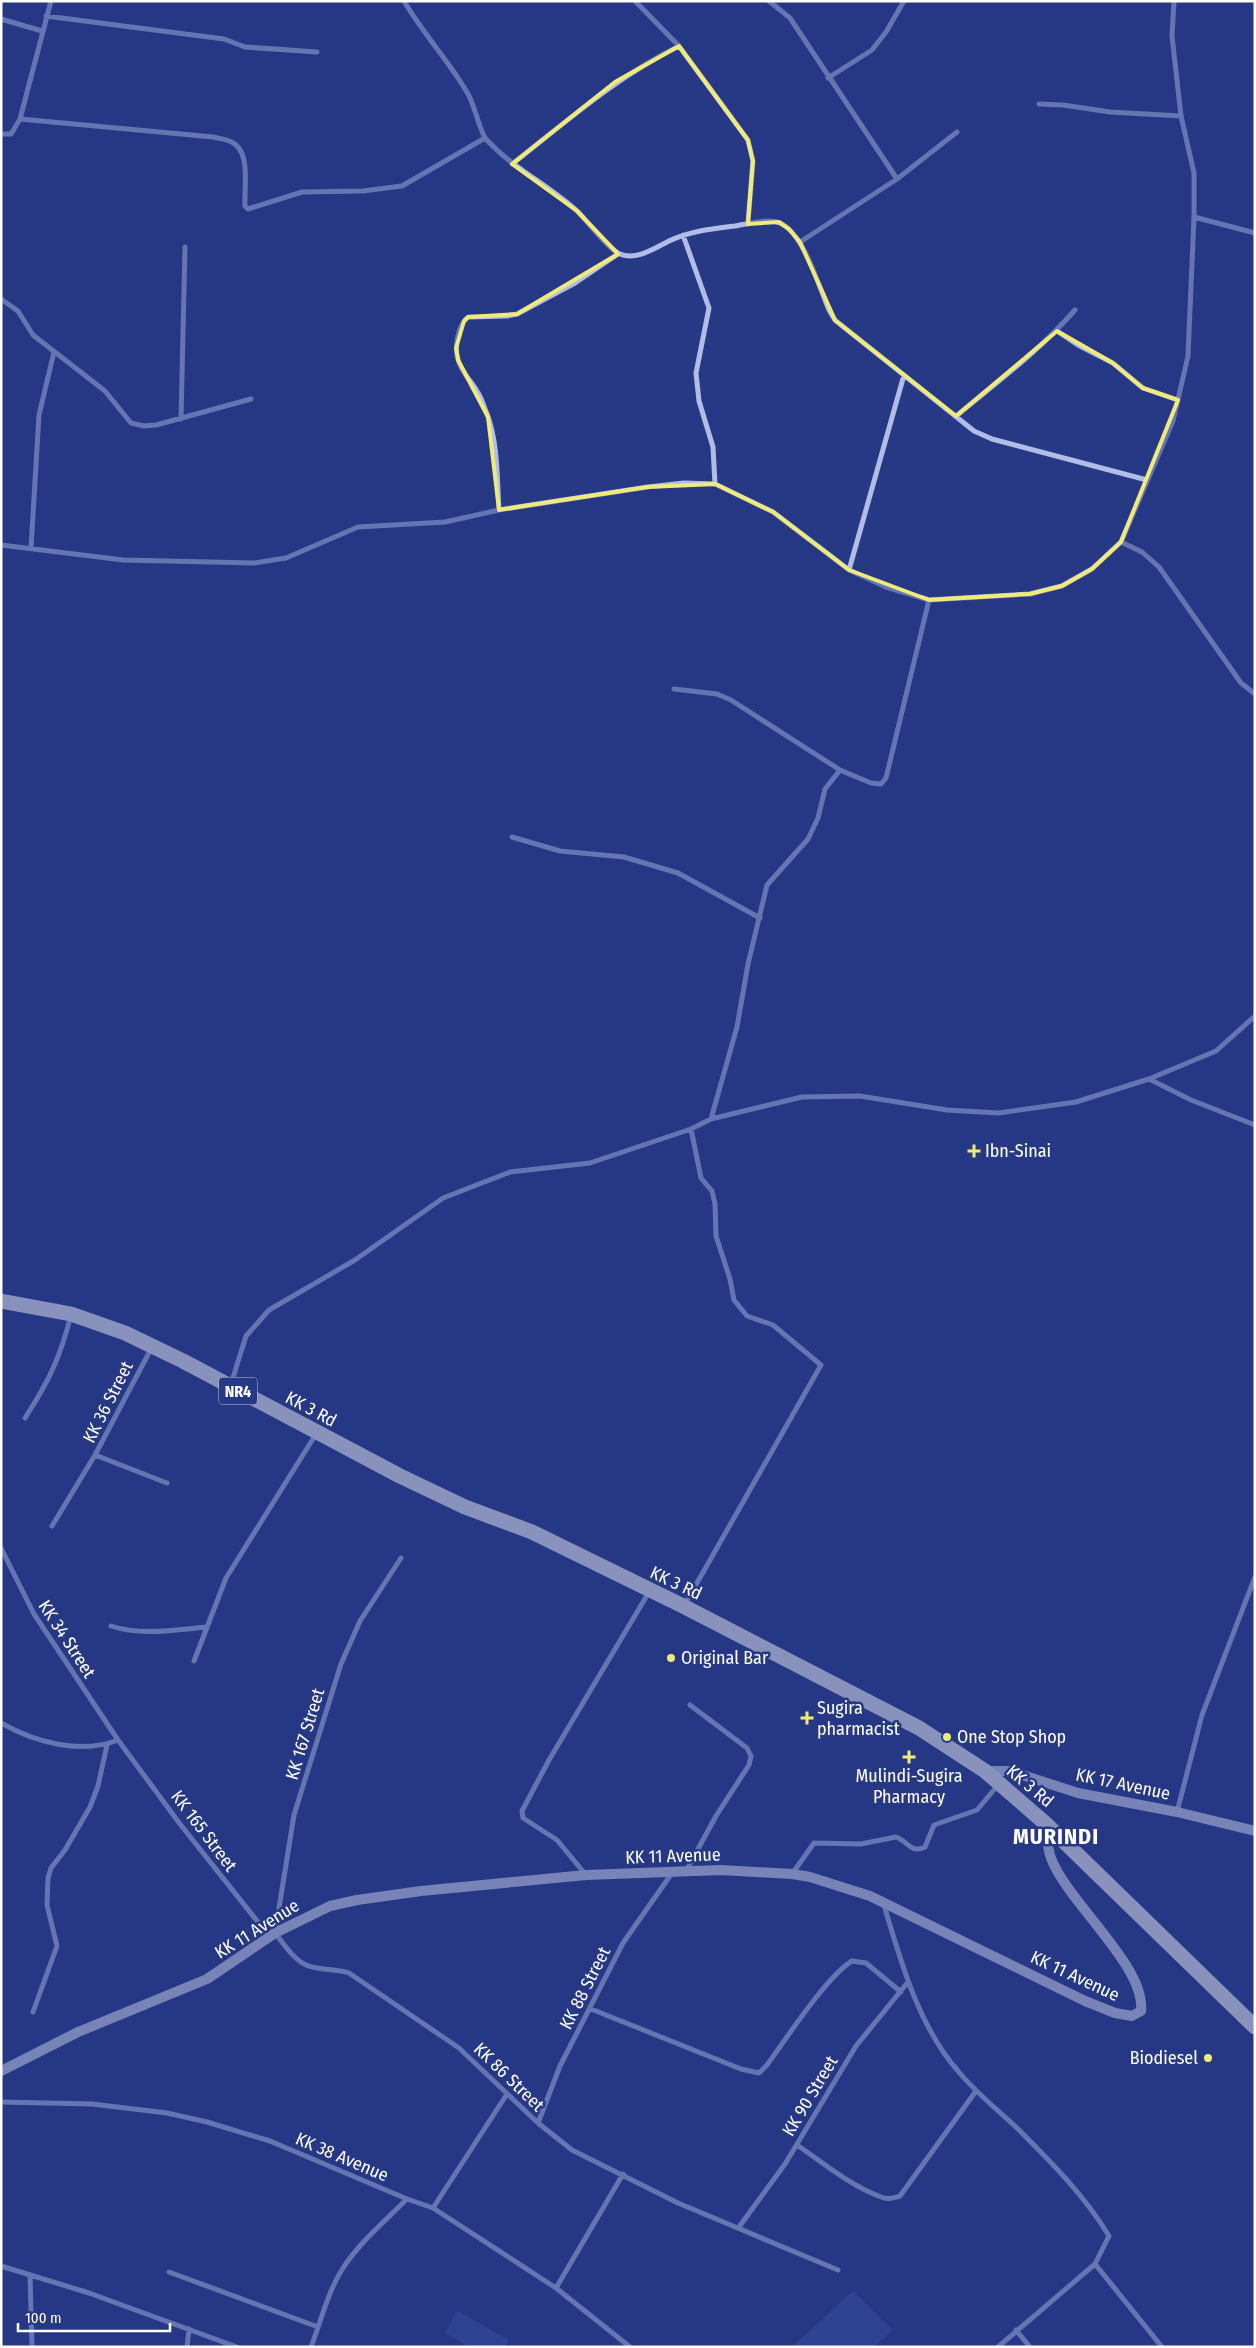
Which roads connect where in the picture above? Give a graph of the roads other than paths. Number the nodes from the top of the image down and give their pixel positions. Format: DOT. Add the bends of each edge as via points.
graph roads {
  1 [pos="51,1"];
  2 [pos="404,1"];
  3 [pos="635,1"];
  4 [pos="769,1"];
  5 [pos="904,1"];
  6 [pos="1174,1"];
  7 [pos="46,16"];
  8 [pos="1,19"];
  9 [pos="42,31"];
  10 [pos="679,46"];
  11 [pos="317,52"];
  12 [pos="828,78"];
  13 [pos="1039,104"];
  14 [pos="1181,116"];
  15 [pos="20,119"];
  16 [pos="957,132"];
  17 [pos="1,134"];
  18 [pos="484,138"];
  19 [pos="512,164"];
  20 [pos="898,179"];
  21 [pos="1194,217"];
  22 [pos="748,224"];
  23 [pos="1255,233"];
  24 [pos="683,235"];
  25 [pos="800,242"];
  26 [pos="184,247"];
  27 [pos="618,254"];
  28 [pos="1,299"];
  29 [pos="1075,310"];
  30 [pos="1056,331"];
  31 [pos="54,352"];
  32 [pos="904,374"];
  33 [pos="251,399"];
  34 [pos="1178,400"];
  35 [pos="956,416"];
  36 [pos="181,420"];
  37 [pos="1147,480"];
  38 [pos="715,484"];
  39 [pos="499,510"];
  40 [pos="1121,542"];
  41 [pos="1,545"];
  42 [pos="31,548"];
  43 [pos="849,570"];
  44 [pos="928,600"];
  45 [pos="674,688"];
  46 [pos="1255,694"];
  47 [pos="840,770"];
  48 [pos="512,837"];
  49 [pos="760,918"];
  50 [pos="1255,1016"];
  51 [pos="1149,1079"];
  52 [pos="711,1119"];
  53 [pos="1255,1125"];
  54 [pos="691,1129"];
  55 [pos="1,1302"];
  56 [pos="71,1314"];
  57 [pos="152,1346"];
  58 [pos="230,1387"];
  59 [pos="25,1418"];
  60 [pos="317,1433"];
  61 [pos="94,1455"];
  62 [pos="167,1483"];
  63 [pos="52,1526"];
  64 [pos="1,1548"];
  65 [pos="401,1558"];
  66 [pos="1255,1577"];
  67 [pos="649,1591"];
  68 [pos="683,1606"];
  69 [pos="111,1626"];
  70 [pos="206,1627"];
  71 [pos="194,1661"];
  72 [pos="690,1705"];
  73 [pos="1,1723"];
  74 [pos="118,1740"];
  75 [pos="107,1745"];
  76 [pos="985,1771"];
  77 [pos="998,1785"];
  78 [pos="1177,1812"];
  79 [pos="1046,1824"];
  80 [pos="1255,1831"];
  81 [pos="686,1871"];
  82 [pos="672,1872"];
  83 [pos="792,1874"];
  84 [pos="586,1875"];
  85 [pos="882,1902"];
  86 [pos="272,1934"];
  87 [pos="908,1982"];
  88 [pos="901,1992"];
  89 [pos="591,2009"];
  90 [pos="33,2012"];
  91 [pos="1255,2027"];
  92 [pos="1,2071"];
  93 [pos="976,2091"];
  94 [pos="507,2094"];
  95 [pos="1,2102"];
  96 [pos="538,2123"];
  97 [pos="797,2145"];
  98 [pos="623,2174"];
  99 [pos="406,2199"];
  100 [pos="433,2208"];
  101 [pos="739,2227"];
  102 [pos="1095,2264"];
  103 [pos="1,2266"];
  104 [pos="838,2270"];
  105 [pos="168,2272"];
  106 [pos="30,2275"];
  107 [pos="556,2288"];
  108 [pos="318,2327"];
  109 [pos="189,2329"];
  110 [pos="1016,2330"];
  111 [pos="32,2347"];
  112 [pos="187,2347"];
  113 [pos="237,2347"];
  114 [pos="311,2347"];
  115 [pos="630,2347"];
  116 [pos="998,2347"];
  117 [pos="1030,2347"];
  118 [pos="1162,2347"];
  1 -- 7 [label="street"];
  2 -- 18 [label="street" via="467,92"];
  3 -- 10 [label="street"];
  4 -- 12 [label="street" via="790,18"];
  5 -- 12 [label="street" via="872,50"];
  6 -- 14 [label="street" via="1172,36"];
  7 -- 9 [label="street"];
  7 -- 11 [label="street" via="224,39 245,48"];
  8 -- 9 [label="street"];
  9 -- 15 [label="street"];
  10 -- 19 [label="street" via="615,82"];
  10 -- 22 [label="street" via="748,140 753,161"];
  12 -- 20 [label="street"];
  13 -- 14 [label="street"];
  14 -- 21 [label="street" via="1194,173"];
  15 -- 17 [label="street" via="10,134"];
  15 -- 18 [label="street" via="228,140 236,144 244,155 245,206 248,209 302,192 363,191 402,186"];
  16 -- 20 [label="street"];
  18 -- 19 [label="street"];
  19 -- 27 [label="street" via="577,211"];
  20 -- 25 [label="street"];
  21 -- 23 [label="street"];
  21 -- 34 [label="street" via="1188,356"];
  22 -- 24 [label="street"];
  22 -- 25 [label="street" via="779,222 790,229"];
  24 -- 27 [label="street" via="640,255"];
  24 -- 38 [label="street" via="710,308 696,373 699,401 712,447"];
  25 -- 32 [label="street" via="835,320"];
  26 -- 36 [label="street"];
  27 -- 39 [label="street" via="516,314 468,317 464,321 456,348 458,360 465,376 478,392 488,417"];
  28 -- 31 [label="street" via="18,310 33,335"];
  29 -- 30 [label="street"];
  30 -- 34 [label="street" via="1113,362 1143,388"];
  30 -- 35 [label="street"];
  31 -- 36 [label="street" via="104,391 131,423 144,426"];
  31 -- 42 [label="street" via="39,414"];
  32 -- 35 [label="street"];
  32 -- 43 [label="street"];
  33 -- 36 [label="street"];
  34 -- 37 [label="street" via="1173,421"];
  35 -- 37 [label="street" via="974,431 992,439"];
  37 -- 40 [label="street"];
  38 -- 39 [label="street" via="648,487"];
  38 -- 43 [label="street" via="774,512"];
  39 -- 42 [label="street" via="445,522 358,526 286,558 254,563 123,560"];
  40 -- 44 [label="street" via="1092,568 1062,586 1030,594"];
  40 -- 46 [label="street" via="1142,552 1159,567 1241,683"];
  41 -- 42 [label="street"];
  43 -- 44 [label="street" via="886,587"];
  44 -- 47 [label="street" via="886,778 881,784 871,783"];
  45 -- 47 [label="street" via="717,694 731,700"];
  47 -- 49 [label="street" via="825,789 818,818 808,839 767,885"];
  48 -- 49 [label="street" via="560,850 624,858 678,873"];
  49 -- 52 [label="street" via="737,1027"];
  50 -- 51 [label="street" via="1216,1051"];
  51 -- 52 [label="street" via="1076,1102 999,1113 947,1110 860,1096 830,1096 776,1102"];
  51 -- 53 [label="street" via="1191,1100"];
  52 -- 54 [label="street"];
  54 -- 58 [label="street" via="590,1163 510,1172 443,1198 355,1260 269,1310 246,1336"];
  54 -- 68 [label="street" via="701,1178 712,1191 716,1236 734,1300 747,1316 773,1325 821,1365"];
  55 -- 56 [label="highway, KK 3 Rd / NR4"];
  56 -- 57 [label="highway, KK 3 Rd / NR4"];
  56 -- 59 [label="street" via="53,1371"];
  57 -- 58 [label="highway, KK 3 Rd / NR4"];
  57 -- 61 [label="street, KK 36 Street"];
  58 -- 60 [label="highway, KK 3 Rd / NR4"];
  60 -- 67 [label="highway, KK 3 Rd / NR4" via="465,1508 532,1532"];
  60 -- 70 [label="street" via="226,1578"];
  61 -- 62 [label="street, KK 36 Street"];
  61 -- 63 [label="street"];
  64 -- 74 [label="street, KK 34 Street" via="34,1614"];
  65 -- 86 [label="street, KK 167 Street" via="360,1621 340,1664 294,1815"];
  66 -- 78 [label="street" via="1202,1715"];
  67 -- 68 [label="highway, KK 3 Rd / NR4"];
  67 -- 84 [label="street" via="522,1811 523,1818 557,1840"];
  68 -- 76 [label="highway, KK 3 Rd / NR4" via="919,1728"];
  69 -- 70 [label="street" via="129,1631"];
  70 -- 71 [label="street"];
  72 -- 81 [label="street" via="742,1744 751,1756 749,1765"];
  73 -- 75 [label="street" via="39,1740"];
  74 -- 75 [label="street"];
  74 -- 86 [label="street, KK 165 Street" via="214,1867"];
  75 -- 90 [label="street" via="90,1807 49,1873 47,1905 57,1946"];
  76 -- 77 [label="highway, KK 3 Rd / NR4"];
  76 -- 78 [label="main road, KK 17 Avenue" via="1010,1771 1078,1793"];
  77 -- 79 [label="highway, KK 3 Rd / NR4"];
  77 -- 83 [label="street" via="977,1810 934,1825 925,1847 919,1850 910,1848 896,1837 861,1844 814,1843"];
  78 -- 80 [label="main road, KK 17 Avenue"];
  79 -- 85 [label="main road, KK 11 Avenue" via="1050,1858 1062,1879 1139,1986 1141,2011 1132,2016 1115,2014 1085,2001"];
  79 -- 91 [label="highway, KK 3 Rd / NR4"];
  81 -- 82 [label="main road, KK 11 Avenue"];
  81 -- 83 [label="main road, KK 11 Avenue"];
  82 -- 84 [label="main road, KK 11 Avenue"];
  82 -- 89 [label="street, KK 88 Street" via="623,1943"];
  83 -- 85 [label="main road, KK 11 Avenue" via="844,1887"];
  84 -- 86 [label="main road, KK 11 Avenue" via="356,1900 316,1912"];
  85 -- 87 [label="street"];
  86 -- 92 [label="main road, KK 11 Avenue" via="207,1979 78,2032"];
  86 -- 94 [label="street, KK 86 Street" via="300,1962 337,1969 361,1979 459,2048"];
  87 -- 88 [label="street, KK 90 Street"];
  87 -- 93 [label="street" via="927,2024 950,2062"];
  88 -- 89 [label="street" via="866,1963 852,1961 824,1989 759,2073 741,2069"];
  88 -- 97 [label="street, KK 90 Street" via="856,2046"];
  89 -- 96 [label="street, KK 88 Street" via="560,2066"];
  93 -- 97 [label="street" via="900,2196 891,2199 867,2190"];
  93 -- 102 [label="street" via="1018,2129 1078,2191 1097,2216 1109,2236"];
  94 -- 96 [label="street, KK 86 Street"];
  94 -- 100 [label="street"];
  95 -- 99 [label="street, KK 38 Avenue" via="92,2104 167,2113 207,2122 270,2141"];
  96 -- 98 [label="street, KK 86 Street" via="572,2150"];
  97 -- 101 [label="street, KK 90 Street" via="772,2185"];
  98 -- 101 [label="street, KK 86 Street" via="678,2204"];
  98 -- 107 [label="street"];
  99 -- 100 [label="street, KK 38 Avenue"];
  99 -- 108 [label="street" via="343,2268"];
  100 -- 107 [label="street, KK 38 Avenue"];
  101 -- 104 [label="street, KK 86 Street"];
  102 -- 110 [label="street"];
  102 -- 118 [label="street"];
  103 -- 106 [label="street"];
  105 -- 108 [label="street"];
  106 -- 109 [label="street"];
  106 -- 111 [label="street"];
  107 -- 115 [label="street, KK 38 Avenue"];
  108 -- 114 [label="street"];
  109 -- 112 [label="street"];
  109 -- 113 [label="street"];
  110 -- 116 [label="street"];
  110 -- 117 [label="street"];
}
